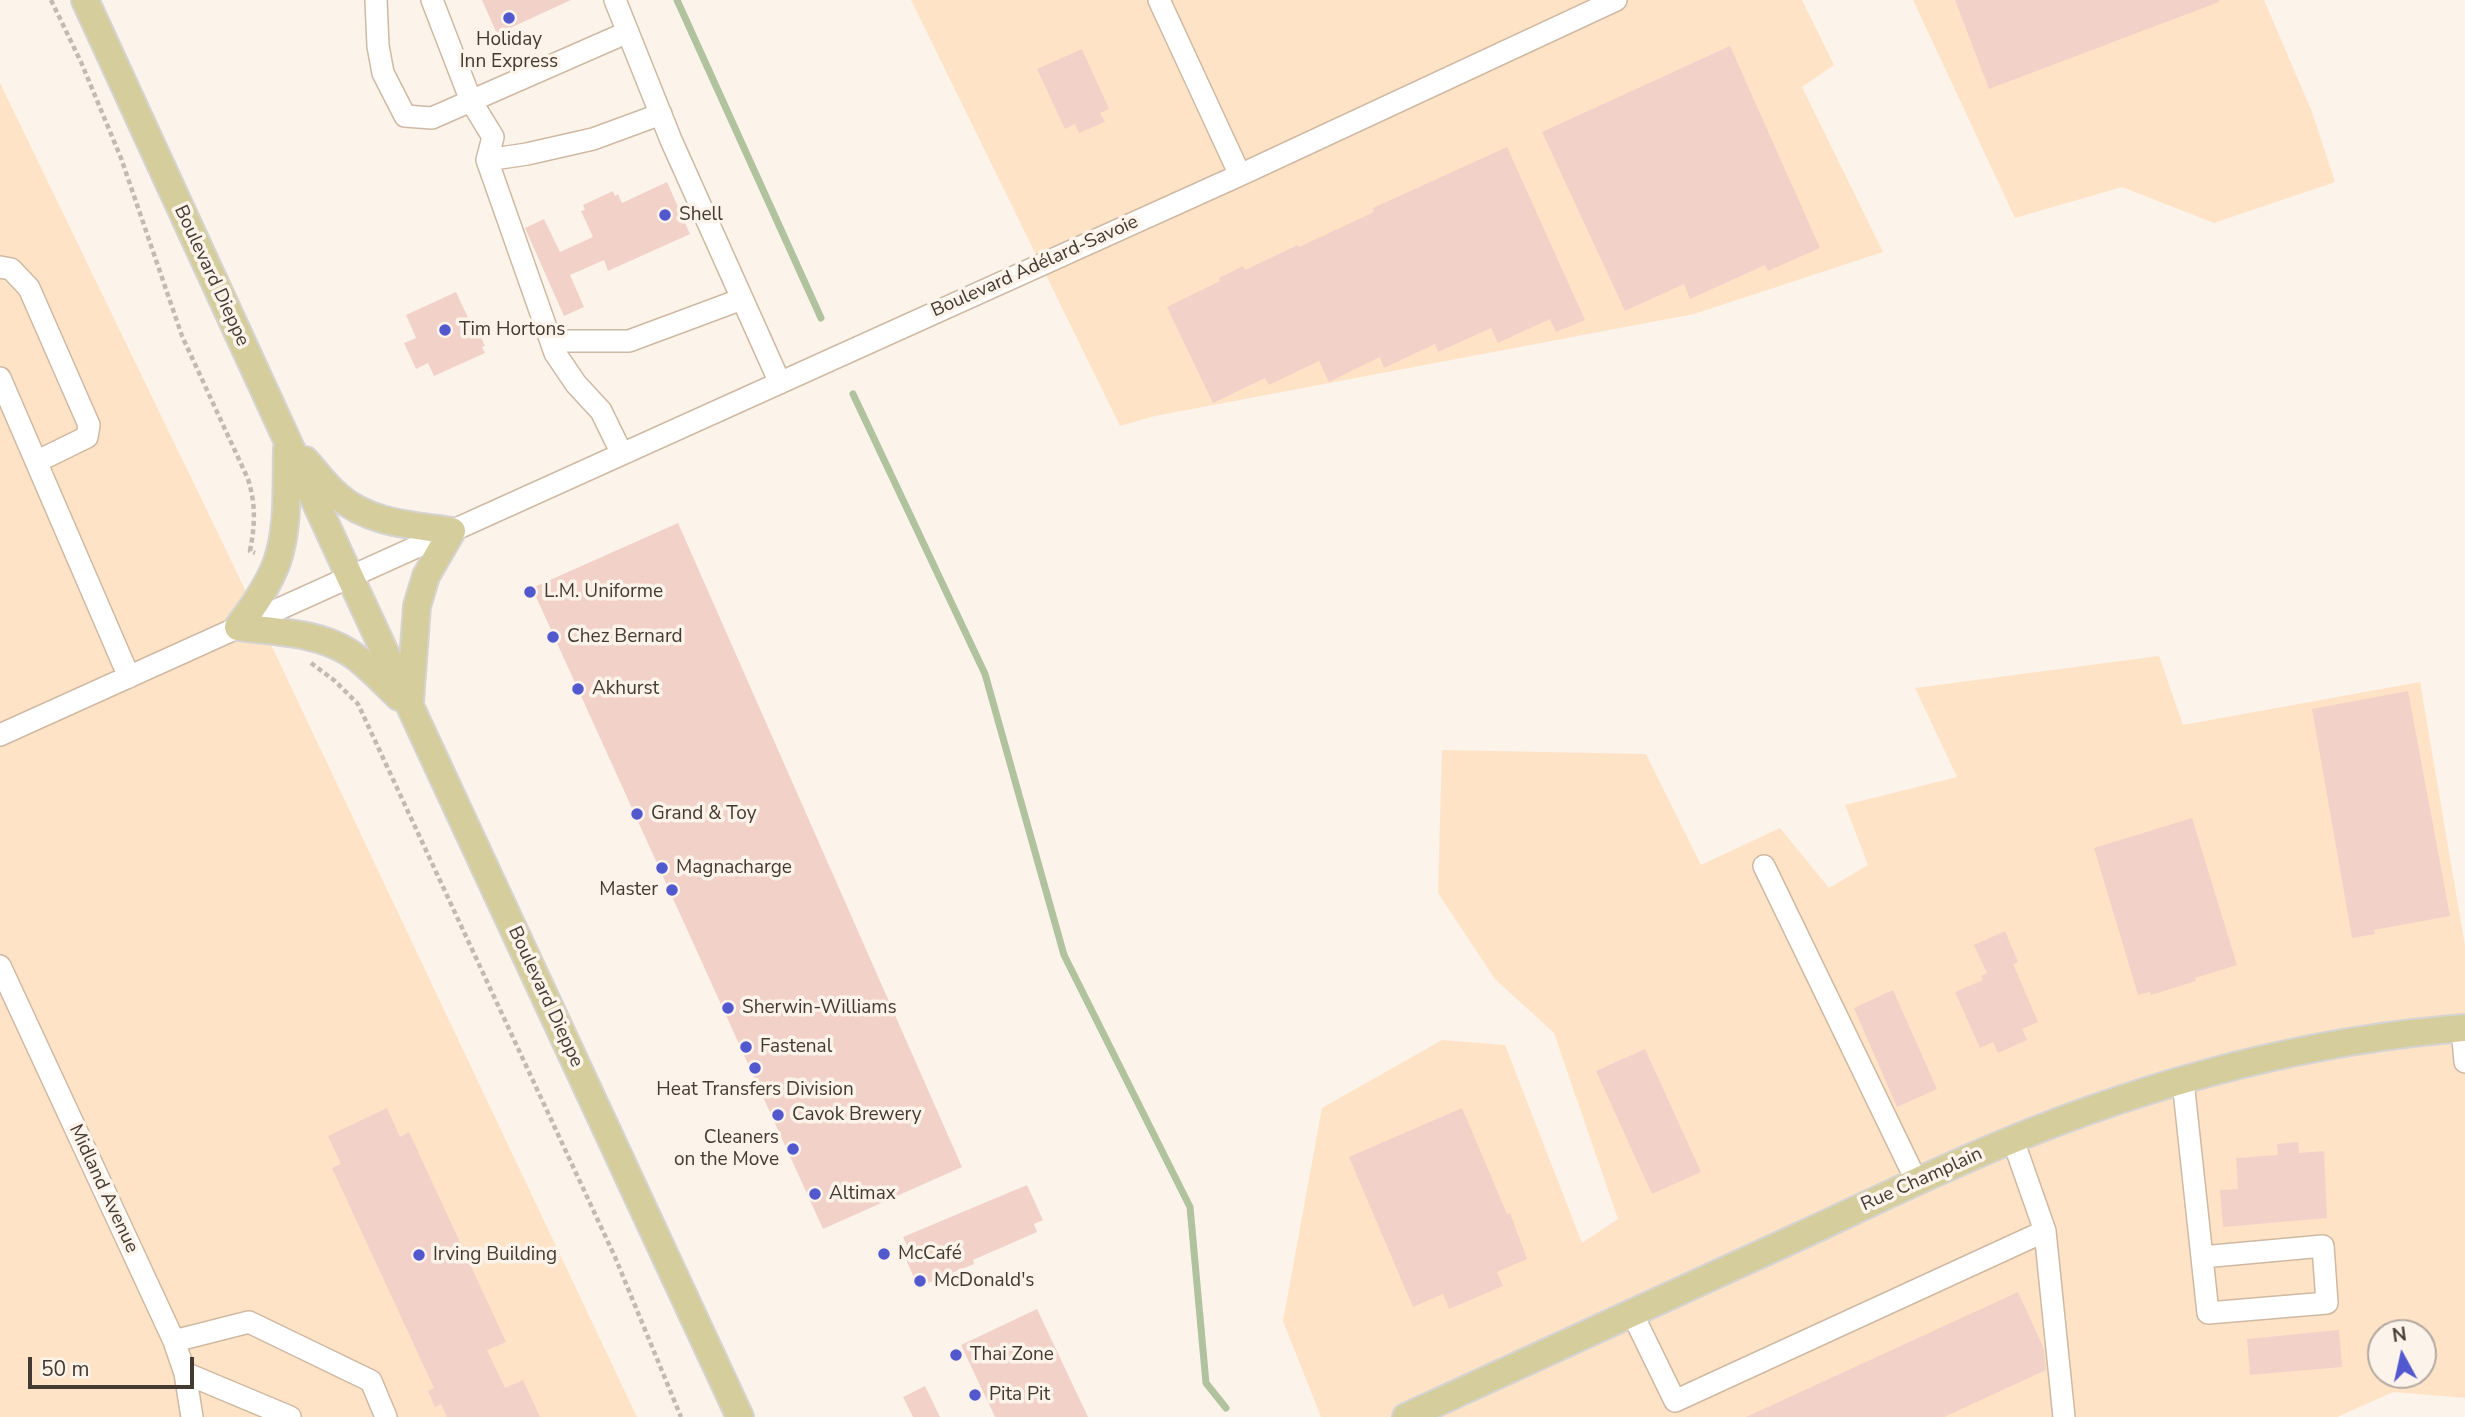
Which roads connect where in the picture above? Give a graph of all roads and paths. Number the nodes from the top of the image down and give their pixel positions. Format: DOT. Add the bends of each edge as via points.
graph roads {
  1 [pos="51,0"];
  2 [pos="85,0"];
  3 [pos="376,0"];
  4 [pos="432,0"];
  5 [pos="615,0"];
  6 [pos="1159,0"];
  7 [pos="1616,0"];
  8 [pos="628,32"];
  9 [pos="471,101"];
  10 [pos="661,114"];
  11 [pos="487,160"];
  12 [pos="1240,175"];
  13 [pos="0,267"];
  14 [pos="742,299"];
  15 [pos="551,341"];
  16 [pos="0,378"];
  17 [pos="780,383"];
  18 [pos="287,441"];
  19 [pos="622,454"];
  20 [pos="36,462"];
  21 [pos="452,531"];
  22 [pos="256,554"];
  23 [pos="349,577"];
  24 [pos="238,627"];
  25 [pos="311,654"];
  26 [pos="129,677"];
  27 [pos="410,707"];
  28 [pos="0,735"];
  29 [pos="1764,866"];
  30 [pos="0,966"];
  31 [pos="2464,1028"];
  32 [pos="2465,1062"];
  33 [pos="2183,1081"];
  34 [pos="2013,1140"];
  35 [pos="1917,1182"];
  36 [pos="2045,1231"];
  37 [pos="2202,1257"];
  38 [pos="1632,1313"];
  39 [pos="174,1341"];
  40 [pos="185,1373"];
  41 [pos="1679,1409"];
  42 [pos="192,1417"];
  43 [pos="290,1417"];
  44 [pos="386,1417"];
  45 [pos="681,1417"];
  46 [pos="740,1417"];
  47 [pos="1406,1417"];
  48 [pos="2064,1417"];
  1 -- 22 [label="path" via="121,158 182,336 248,479 256,522 250,551"];
  2 -- 18 [label="main road, Boulevard Dieppe"];
  3 -- 9 [label="street" via="383,73 405,116 432,118"];
  4 -- 9 [label="street"];
  5 -- 8 [label="street"];
  6 -- 12 [label="street"];
  7 -- 12 [label="street, Boulevard Adélard-Savoie"];
  8 -- 9 [label="street"];
  8 -- 10 [label="street"];
  9 -- 11 [label="street" via="493,137"];
  10 -- 11 [label="street" via="593,139"];
  10 -- 14 [label="street"];
  11 -- 15 [label="street"];
  12 -- 17 [label="street, Boulevard Adélard-Savoie"];
  13 -- 20 [label="street" via="11,269 29,288 89,425 87,437"];
  14 -- 15 [label="street" via="629,341"];
  14 -- 17 [label="street"];
  15 -- 19 [label="street" via="576,384 601,411"];
  16 -- 20 [label="street"];
  17 -- 19 [label="street, Boulevard Adélard-Savoie"];
  18 -- 21 [label="main road" via="337,495 362,512 391,522"];
  18 -- 23 [label="main road, Boulevard Dieppe"];
  18 -- 24 [label="main road" via="286,513 277,561"];
  19 -- 21 [label="street, Boulevard Adélard-Savoie"];
  20 -- 26 [label="street"];
  21 -- 23 [label="street, Boulevard Adélard-Savoie"];
  21 -- 27 [label="main road" via="426,576 417,606"];
  23 -- 24 [label="street, Boulevard Adélard-Savoie"];
  23 -- 27 [label="main road, Boulevard Dieppe"];
  24 -- 26 [label="street"];
  24 -- 27 [label="main road" via="317,639 341,648"];
  25 -- 45 [label="path" via="309,662 358,704 615,1257"];
  26 -- 28 [label="street"];
  27 -- 46 [label="main road, Boulevard Dieppe"];
  29 -- 35 [label="street"];
  30 -- 39 [label="street, Midland Avenue"];
  31 -- 32 [label="street"];
  31 -- 33 [label="main road, Rue Champlain" via="2302,1051"];
  33 -- 34 [label="main road, Rue Champlain"];
  33 -- 37 [label="street"];
  34 -- 35 [label="main road, Rue Champlain"];
  34 -- 36 [label="street"];
  35 -- 38 [label="main road, Rue Champlain"];
  36 -- 41 [label="street"];
  36 -- 48 [label="street"];
  37 -- 37 [label="street" via="2208,1313 2327,1303 2323,1247"];
  38 -- 41 [label="street"];
  38 -- 47 [label="main road, Rue Champlain"];
  39 -- 40 [label="street, Midland Avenue"];
  39 -- 44 [label="street" via="249,1322 371,1381"];
  40 -- 42 [label="street, Midland Avenue"];
  40 -- 43 [label="street"];
}
